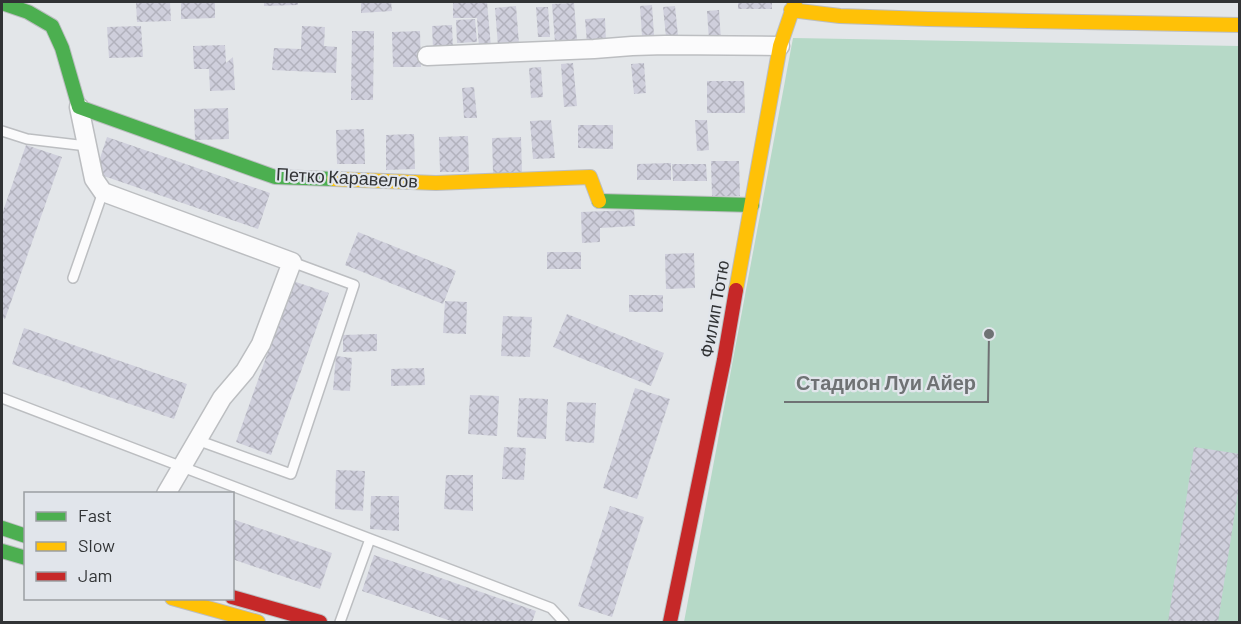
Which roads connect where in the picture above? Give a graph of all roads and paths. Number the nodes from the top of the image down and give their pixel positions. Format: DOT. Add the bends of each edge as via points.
graph roads {
  1 [pos="2,3"];
  2 [pos="793,6"];
  3 [pos="1239,25"];
  4 [pos="780,46"];
  5 [pos="427,56"];
  6 [pos="79,107"];
  7 [pos="2,132"];
  8 [pos="87,146"];
  9 [pos="103,192"];
  10 [pos="752,205"];
  11 [pos="292,262"];
  12 [pos="73,278"];
  13 [pos="2,398"];
  14 [pos="197,440"];
  15 [pos="181,466"];
  16 [pos="167,492"];
  17 [pos="2,528"];
  18 [pos="24,535"];
  19 [pos="370,539"];
  20 [pos="2,551"];
  21 [pos="24,557"];
  22 [pos="234,598"];
  23 [pos="179,600"];
  24 [pos="258,622"];
  25 [pos="320,622"];
  26 [pos="340,622"];
  27 [pos="564,622"];
  28 [pos="670,622"];
  1 -- 6 [label="street" via="52,26"];
  2 -- 3 [label="street" via="840,16"];
  2 -- 4 [label="street, Филип Тотю"];
  4 -- 5 [label="street" via="654,45"];
  4 -- 10 [label="street, Филип Тотю"];
  6 -- 8 [label="street"];
  6 -- 10 [label="street, Петко Каравелов" via="275,177 436,183 590,177 598,201"];
  7 -- 8 [label="lane"];
  8 -- 9 [label="street" via="94,179"];
  9 -- 11 [label="street"];
  9 -- 12 [label="lane"];
  10 -- 28 [label="street, Филип Тотю"];
  11 -- 14 [label="street" via="261,344"];
  11 -- 14 [label="lane" via="354,285 291,474"];
  13 -- 15 [label="lane"];
  14 -- 15 [label="street"];
  15 -- 16 [label="street"];
  15 -- 19 [label="lane"];
  17 -- 18 [label="street"];
  19 -- 26 [label="lane"];
  19 -- 27 [label="lane" via="551,608"];
  20 -- 21 [label="street"];
  22 -- 25 [label="street"];
  23 -- 24 [label="street"];
}
